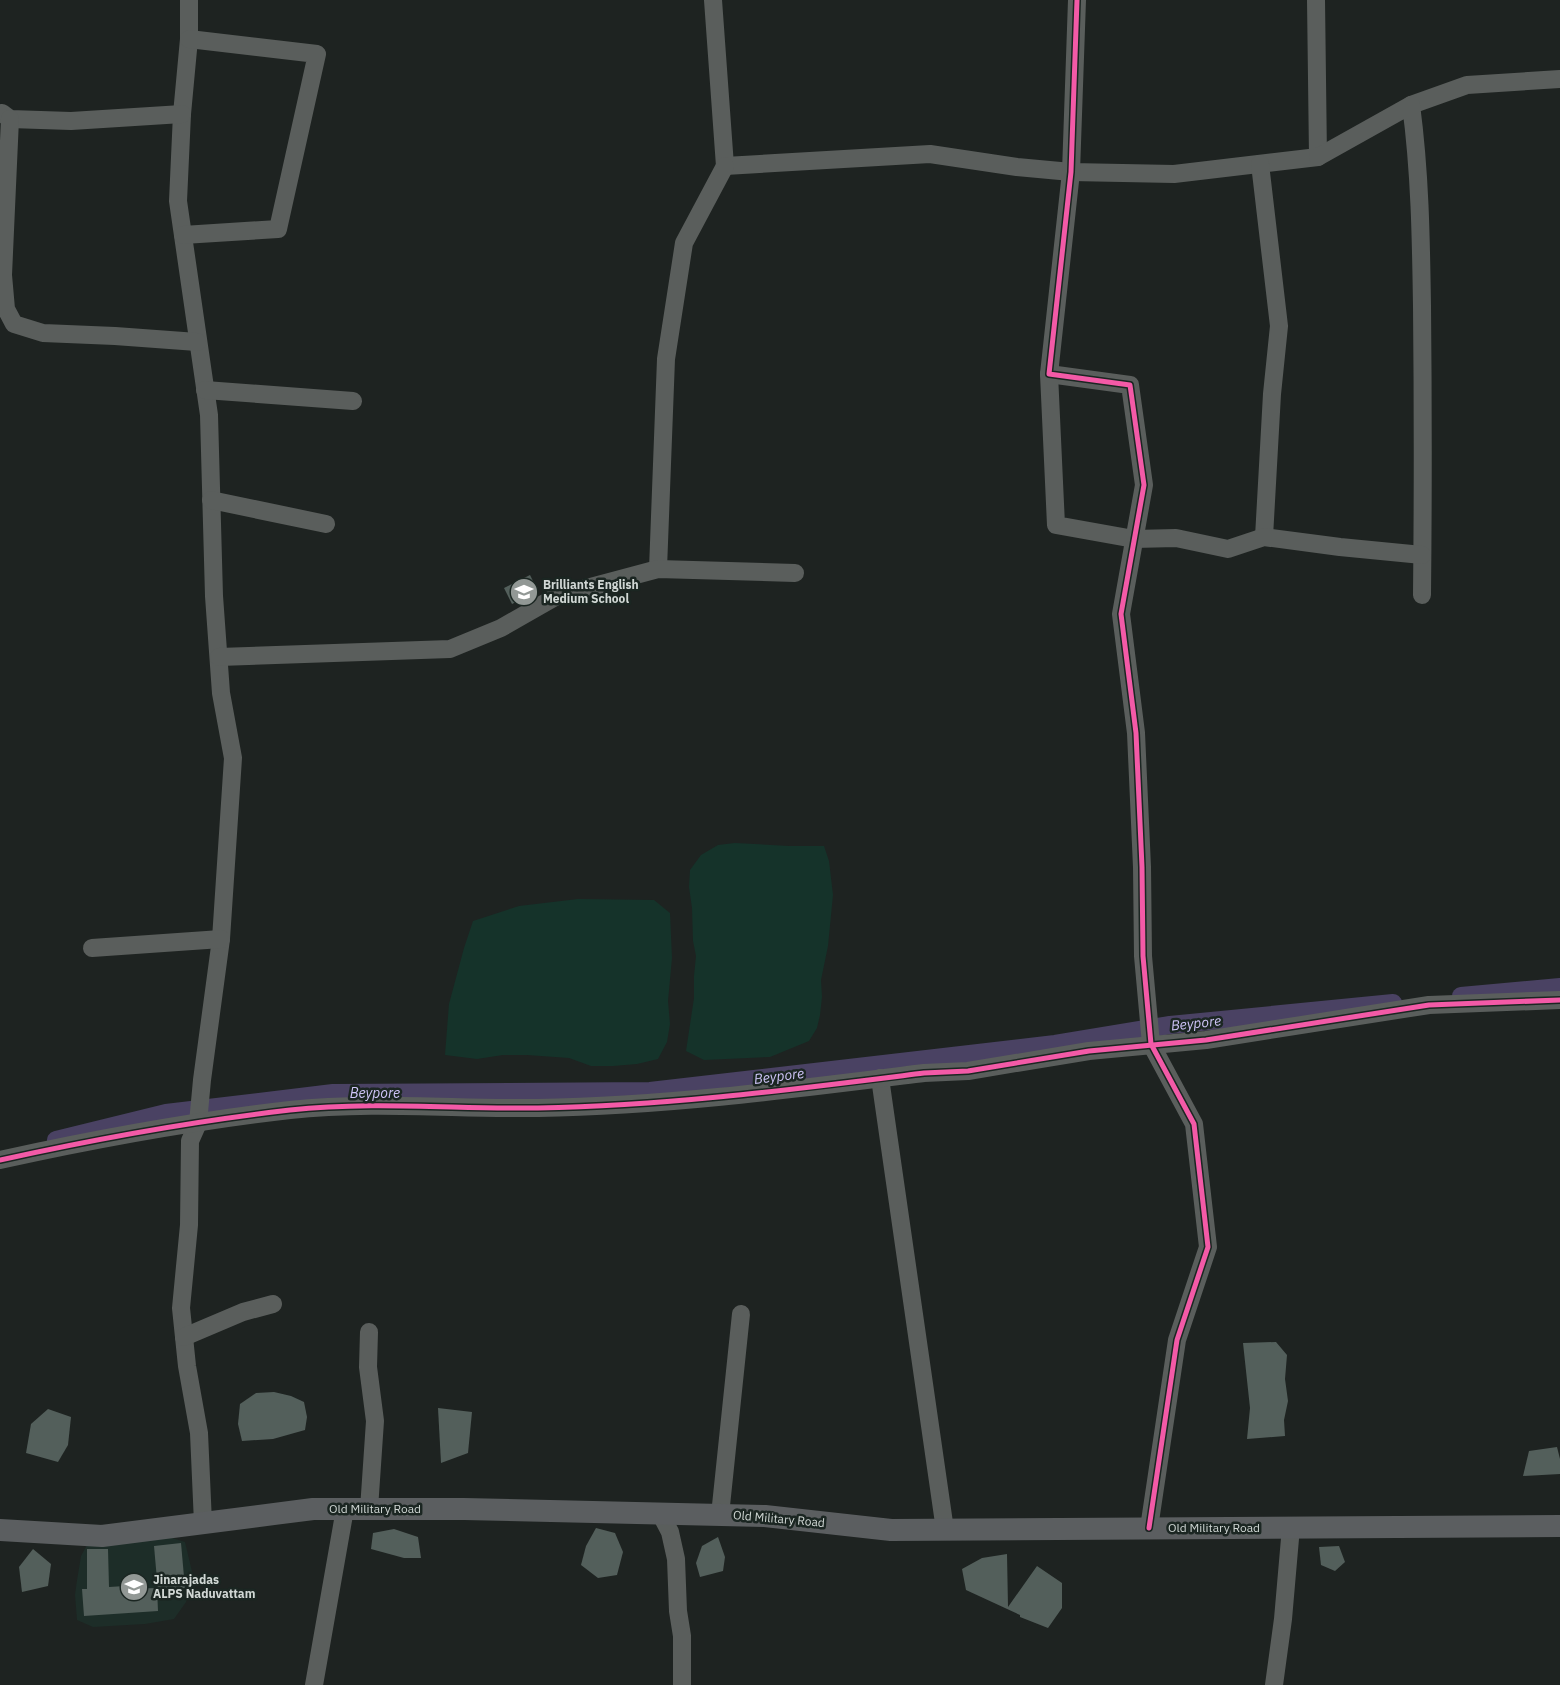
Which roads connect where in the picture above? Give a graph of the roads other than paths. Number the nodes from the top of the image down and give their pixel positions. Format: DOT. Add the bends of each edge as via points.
graph roads {
  1 [pos="189,0"];
  2 [pos="713,0"];
  3 [pos="1077,0"];
  4 [pos="1316,0"];
  5 [pos="189,39"];
  6 [pos="1560,80"];
  7 [pos="1412,105"];
  8 [pos="182,114"];
  9 [pos="5,116"];
  10 [pos="1318,157"];
  11 [pos="1260,164"];
  12 [pos="725,166"];
  13 [pos="1072,172"];
  14 [pos="183,236"];
  15 [pos="197,342"];
  16 [pos="1048,374"];
  17 [pos="205,390"];
  18 [pos="353,401"];
  19 [pos="211,500"];
  20 [pos="326,524"];
  21 [pos="1264,538"];
  22 [pos="1134,539"];
  23 [pos="1422,555"];
  24 [pos="658,569"];
  25 [pos="795,573"];
  26 [pos="1422,595"];
  27 [pos="218,657"];
  28 [pos="221,939"];
  29 [pos="92,948"];
  30 [pos="1560,1000"];
  31 [pos="1151,1044"];
  32 [pos="880,1078"];
  33 [pos="198,1123"];
  34 [pos="0,1160"];
  35 [pos="273,1304"];
  36 [pos="741,1314"];
  37 [pos="369,1332"];
  38 [pos="184,1337"];
  39 [pos="345,1509"];
  40 [pos="369,1509"];
  41 [pos="660,1514"];
  42 [pos="720,1515"];
  43 [pos="204,1523"];
  44 [pos="1560,1526"];
  45 [pos="1149,1528"];
  46 [pos="1291,1528"];
  47 [pos="0,1530"];
  48 [pos="945,1530"];
  49 [pos="314,1685"];
  50 [pos="682,1685"];
  51 [pos="1274,1685"];
  1 -- 5 [label="street"];
  2 -- 12 [label="street"];
  3 -- 13 [label="street"];
  4 -- 10 [label="street"];
  5 -- 8 [label="street"];
  5 -- 14 [label="street" via="318,54 278,229"];
  6 -- 7 [label="street" via="1467,85"];
  7 -- 10 [label="street"];
  7 -- 23 [label="street" via="1421,226"];
  8 -- 9 [label="street" via="71,121"];
  8 -- 14 [label="street" via="178,201"];
  9 -- 15 [label="street" via="2,275 6,309 14,324 43,333"];
  10 -- 11 [label="street"];
  11 -- 13 [label="street" via="1174,174"];
  11 -- 21 [label="street" via="1279,326"];
  12 -- 13 [label="street" via="930,154"];
  12 -- 24 [label="street" via="684,242 666,359"];
  13 -- 16 [label="street"];
  14 -- 15 [label="street"];
  15 -- 17 [label="street"];
  16 -- 22 [label="street" via="1056,525"];
  16 -- 22 [label="street" via="1130,385 1144,485"];
  17 -- 18 [label="street"];
  17 -- 19 [label="street" via="209,415"];
  19 -- 20 [label="street"];
  19 -- 27 [label="street"];
  21 -- 22 [label="street" via="1228,549 1176,538"];
  21 -- 23 [label="street"];
  22 -- 31 [label="street" via="1121,614 1136,733 1144,956"];
  23 -- 26 [label="street"];
  24 -- 25 [label="street"];
  24 -- 27 [label="street" via="557,596 501,628 450,649"];
  27 -- 28 [label="street" via="233,758"];
  28 -- 29 [label="street"];
  28 -- 33 [label="street"];
  30 -- 31 [label="street" via="1429,1005 1206,1040"];
  31 -- 32 [label="street" via="968,1071"];
  31 -- 45 [label="street" via="1194,1124 1208,1246 1176,1340"];
  32 -- 33 [label="street" via="664,1102 538,1108 379,1106 291,1110"];
  32 -- 48 [label="street"];
  33 -- 34 [label="street"];
  33 -- 38 [label="street" via="190,1141 189,1225 180,1308"];
  35 -- 38 [label="street" via="242,1312"];
  36 -- 42 [label="street"];
  37 -- 40 [label="street" via="368,1367 375,1421"];
  38 -- 43 [label="street" via="199,1433"];
  39 -- 40 [label="main road, Old Military Road"];
  39 -- 43 [label="main road, Old Military Road" via="313,1509"];
  39 -- 49 [label="street"];
  40 -- 41 [label="main road, Old Military Road"];
  41 -- 42 [label="main road, Old Military Road"];
  41 -- 50 [label="street" via="670,1532 676,1559"];
  42 -- 48 [label="main road, Old Military Road" via="765,1516 890,1530"];
  43 -- 47 [label="main road, Old Military Road" via="102,1536"];
  44 -- 46 [label="main road, Old Military Road"];
  45 -- 46 [label="main road, Old Military Road"];
  45 -- 48 [label="main road, Old Military Road"];
  46 -- 51 [label="street"];
}
